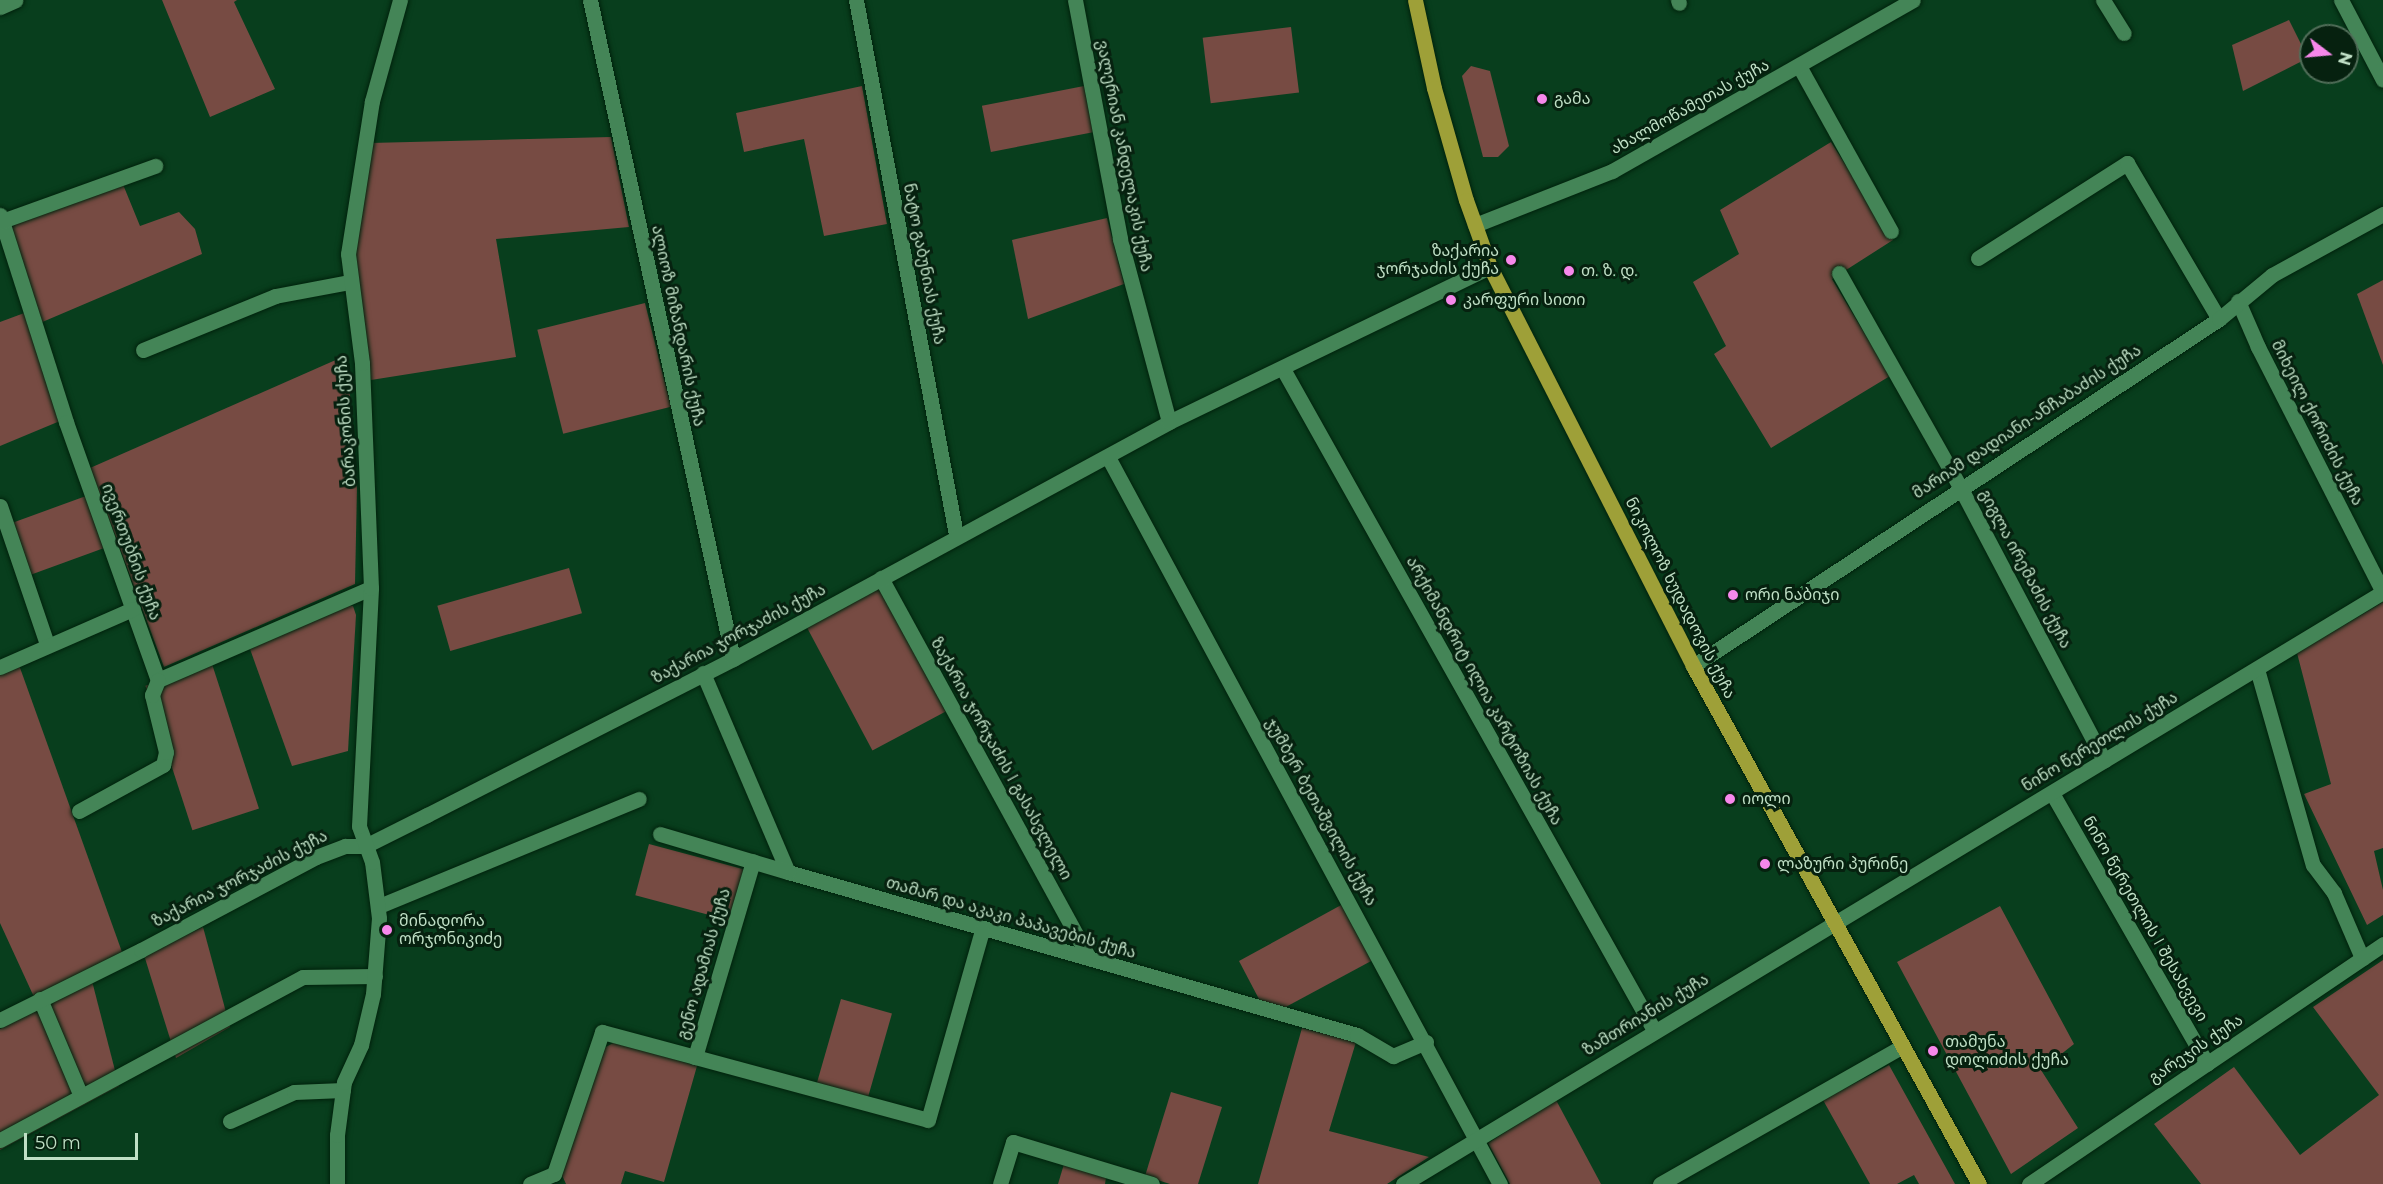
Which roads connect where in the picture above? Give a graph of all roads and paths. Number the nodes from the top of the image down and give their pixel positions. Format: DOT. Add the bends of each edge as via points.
graph roads {
  1 [pos="16,0"];
  2 [pos="400,0"];
  3 [pos="590,0"];
  4 [pos="855,0"];
  5 [pos="1075,0"];
  6 [pos="1415,0"];
  7 [pos="1913,0"];
  8 [pos="2103,0"];
  9 [pos="2341,0"];
  10 [pos="0,7"];
  11 [pos="2124,33"];
  12 [pos="1799,66"];
  13 [pos="2383,80"];
  14 [pos="155,166"];
  15 [pos="2383,214"];
  16 [pos="1,218"];
  17 [pos="1474,225"];
  18 [pos="1891,231"];
  19 [pos="1978,258"];
  20 [pos="1490,267"];
  21 [pos="1839,273"];
  22 [pos="349,282"];
  23 [pos="2238,301"];
  24 [pos="2219,319"];
  25 [pos="142,350"];
  26 [pos="1283,369"];
  27 [pos="1169,422"];
  28 [pos="1108,458"];
  29 [pos="1960,487"];
  30 [pos="0,506"];
  31 [pos="956,535"];
  32 [pos="881,578"];
  33 [pos="371,588"];
  34 [pos="2383,592"];
  35 [pos="133,609"];
  36 [pos="47,644"];
  37 [pos="733,659"];
  38 [pos="1693,666"];
  39 [pos="0,667"];
  40 [pos="2257,669"];
  41 [pos="703,673"];
  42 [pos="158,680"];
  43 [pos="2104,760"];
  44 [pos="2052,793"];
  45 [pos="639,799"];
  46 [pos="79,811"];
  47 [pos="660,834"];
  48 [pos="365,846"];
  49 [pos="753,861"];
  50 [pos="788,872"];
  51 [pos="379,906"];
  52 [pos="1837,924"];
  53 [pos="982,931"];
  54 [pos="2383,944"];
  55 [pos="1089,958"];
  56 [pos="2362,958"];
  57 [pos="375,976"];
  58 [pos="40,999"];
  59 [pos="0,1020"];
  60 [pos="1654,1030"];
  61 [pos="1426,1042"];
  62 [pos="1903,1046"];
  63 [pos="695,1057"];
  64 [pos="2207,1064"];
  65 [pos="343,1090"];
  66 [pos="81,1096"];
  67 [pos="230,1121"];
  68 [pos="0,1140"];
  69 [pos="1476,1141"];
  70 [pos="556,1179"];
  71 [pos="337,1184"];
  72 [pos="530,1184"];
  73 [pos="1000,1184"];
  74 [pos="1152,1184"];
  75 [pos="1403,1184"];
  76 [pos="1500,1184"];
  77 [pos="1659,1184"];
  78 [pos="1979,1184"];
  79 [pos="2029,1184"];
  1 -- 10 [label="street"];
  2 -- 22 [label="street, ბარაკონის ქუჩა" via="372,101 348,254"];
  3 -- 37 [label="street, ალიოზ მიზანდარის ქუჩა"];
  4 -- 31 [label="street, ნატო გაბუნიას ქუჩა"];
  5 -- 27 [label="street, ვალერიან კანდელაკის ქუჩა" via="1119,239"];
  6 -- 17 [label="main road, ნიკოლოზ ხუდადოვის ქუჩა" via="1434,88"];
  7 -- 12 [label="street, ახალმოწამეთას ქუჩა"];
  8 -- 11 [label="street"];
  9 -- 13 [label="street"];
  12 -- 17 [label="street, ახალმოწამეთას ქუჩა" via="1612,171"];
  12 -- 18 [label="street"];
  14 -- 16 [label="street"];
  15 -- 23 [label="street, მარიამ დადიანი-ანჩაბაძის ქუჩა" via="2272,275"];
  16 -- 35 [label="street, ივერთუბნის ქუჩა" via="66,422"];
  17 -- 20 [label="main road, ნიკოლოზ ხუდადოვის ქუჩა"];
  19 -- 24 [label="street" via="2127,163"];
  20 -- 26 [label="street, ზაქარია ჯორჯაძის ქუჩა"];
  20 -- 38 [label="main road, ნიკოლოზ ხუდადოვის ქუჩა"];
  21 -- 29 [label="street, გიგლა ირემაძის ქუჩა"];
  22 -- 25 [label="street" via="275,296"];
  22 -- 33 [label="street, ბარაკონის ქუჩა" via="362,363"];
  23 -- 24 [label="street, მარიამ დადიანი-ანჩაბაძის ქუჩა"];
  23 -- 34 [label="street, მიხეილ ქორიძის ქუჩა"];
  24 -- 29 [label="street, მარიამ დადიანი-ანჩაბაძის ქუჩა"];
  26 -- 27 [label="street, ზაქარია ჯორჯაძის ქუჩა"];
  26 -- 60 [label="street, არქიმანდრიტ ილია კარტოზიას ქუჩა"];
  27 -- 28 [label="street, ზაქარია ჯორჯაძის ქუჩა"];
  28 -- 31 [label="street, ზაქარია ჯორჯაძის ქუჩა"];
  28 -- 61 [label="street, ჯუმბერ ბეთაშვილის ქუჩა"];
  29 -- 38 [label="street, მარიამ დადიანი-ანჩაბაძის ქუჩა"];
  29 -- 43 [label="street, გიგლა ირემაძის ქუჩა"];
  30 -- 36 [label="street"];
  31 -- 32 [label="street, ზაქარია ჯორჯაძის ქუჩა"];
  32 -- 37 [label="street, ზაქარია ჯორჯაძის ქუჩა"];
  32 -- 55 [label="street, ზაქარია ჯორჯაძის I გასასვლელი"];
  33 -- 42 [label="street"];
  33 -- 48 [label="street, ბარაკონის ქუჩა" via="359,826"];
  34 -- 40 [label="street, ნინო წერეთლის ქუჩა"];
  35 -- 36 [label="street"];
  35 -- 42 [label="street, ივერთუბნის ქუჩა"];
  36 -- 39 [label="street"];
  37 -- 41 [label="street, ზაქარია ჯორჯაძის ქუჩა"];
  38 -- 52 [label="main road, ნიკოლოზ ხუდადოვის ქუჩა"];
  40 -- 43 [label="street, ნინო წერეთლის ქუჩა"];
  40 -- 56 [label="street" via="2313,865 2334,893"];
  41 -- 48 [label="street, ზაქარია ჯორჯაძის ქუჩა"];
  41 -- 50 [label="street"];
  42 -- 46 [label="street" via="152,695 166,752 164,765"];
  43 -- 44 [label="street, ნინო წერეთლის ქუჩა"];
  44 -- 52 [label="street, ნინო წერეთლის ქუჩა"];
  44 -- 64 [label="street, ნინო წერეთლის I შესახვევი"];
  45 -- 51 [label="street"];
  47 -- 49 [label="street, თამარ და აკაკი პაპავების ქუჩა"];
  48 -- 51 [label="street, ბარაკონის ქუჩა" via="372,862"];
  48 -- 58 [label="street, ზაქარია ჯორჯაძის ქუჩა" via="345,846 316,857"];
  49 -- 50 [label="street, თამარ და აკაკი პაპავების ქუჩა"];
  49 -- 63 [label="street, გენო ადამიას ქუჩა"];
  50 -- 53 [label="street, თამარ და აკაკი პაპავების ქუჩა"];
  51 -- 57 [label="street, ბარაკონის ქუჩა"];
  52 -- 60 [label="street, ზამთრიანის ქუჩა"];
  52 -- 62 [label="main road, ნიკოლოზ ხუდადოვის ქუჩა"];
  53 -- 55 [label="street, თამარ და აკაკი პაპავების ქუჩა"];
  53 -- 63 [label="street" via="928,1120"];
  54 -- 56 [label="street, გარეჯის ქუჩა"];
  55 -- 61 [label="street, თამარ და აკაკი პაპავების ქუჩა" via="1357,1035 1394,1056"];
  56 -- 64 [label="street, გარეჯის ქუჩა"];
  57 -- 65 [label="street, ბარაკონის ქუჩა" via="361,1045"];
  57 -- 66 [label="street" via="303,977"];
  58 -- 59 [label="street, ზაქარია ჯორჯაძის ქუჩა"];
  58 -- 66 [label="street"];
  60 -- 69 [label="street, ზამთრიანის ქუჩა"];
  61 -- 69 [label="street, ჯუმბერ ბეთაშვილის ქუჩა"];
  62 -- 77 [label="street"];
  62 -- 78 [label="main road, ნიკოლოზ ხუდადოვის ქუჩა"];
  63 -- 70 [label="street, გენო ადამიას ქუჩა" via="602,1032"];
  64 -- 79 [label="street, გარეჯის ქუჩა"];
  65 -- 67 [label="street" via="294,1092"];
  65 -- 71 [label="street, ბარაკონის ქუჩა" via="337,1135"];
  66 -- 68 [label="street"];
  69 -- 75 [label="street, ზამთრიანის ქუჩა"];
  69 -- 76 [label="street, ჯუმბერ ბეთაშვილის ქუჩა"];
  70 -- 72 [label="street, გენო ადამიას ქუჩა"];
  73 -- 74 [label="street" via="1013,1142"];
}
